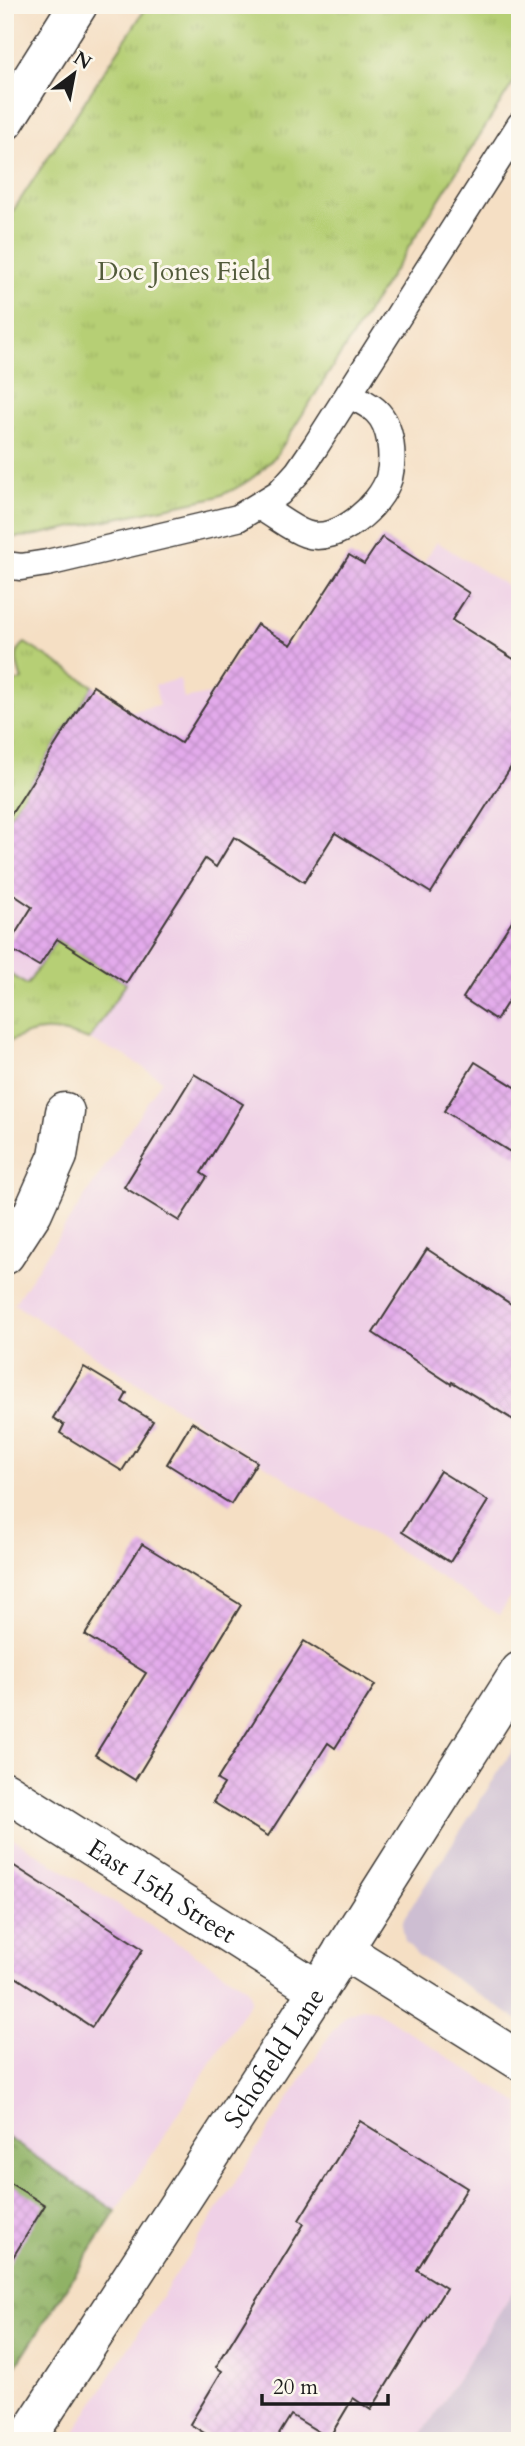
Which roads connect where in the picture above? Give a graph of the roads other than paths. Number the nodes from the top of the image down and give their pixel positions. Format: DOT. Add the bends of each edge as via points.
graph roads {
  1 [pos="78,5"];
  2 [pos="5,121"];
  3 [pos="520,125"];
  4 [pos="349,394"];
  5 [pos="260,507"];
  6 [pos="5,565"];
  7 [pos="65,1112"];
  8 [pos="5,1255"];
  9 [pos="520,1671"];
  10 [pos="5,1791"];
  11 [pos="343,1950"];
  12 [pos="318,1990"];
  13 [pos="520,2061"];
  14 [pos="25,2441"];
  1 -- 2 [label="street"];
  3 -- 4 [label="lane"];
  4 -- 5 [label="lane" via="298,472"];
  4 -- 5 [label="lane" via="377,412 388,428 389,478 372,505 356,521 322,536 307,534"];
  5 -- 6 [label="lane" via="238,518 47,562"];
  7 -- 8 [label="street" via="58,1156 33,1212"];
  9 -- 11 [label="street, Schofield Lane"];
  10 -- 12 [label="street, East 15th Street"];
  11 -- 12 [label="street, Schofield Lane"];
  11 -- 13 [label="street"];
  12 -- 14 [label="street, Schofield Lane"];
}
